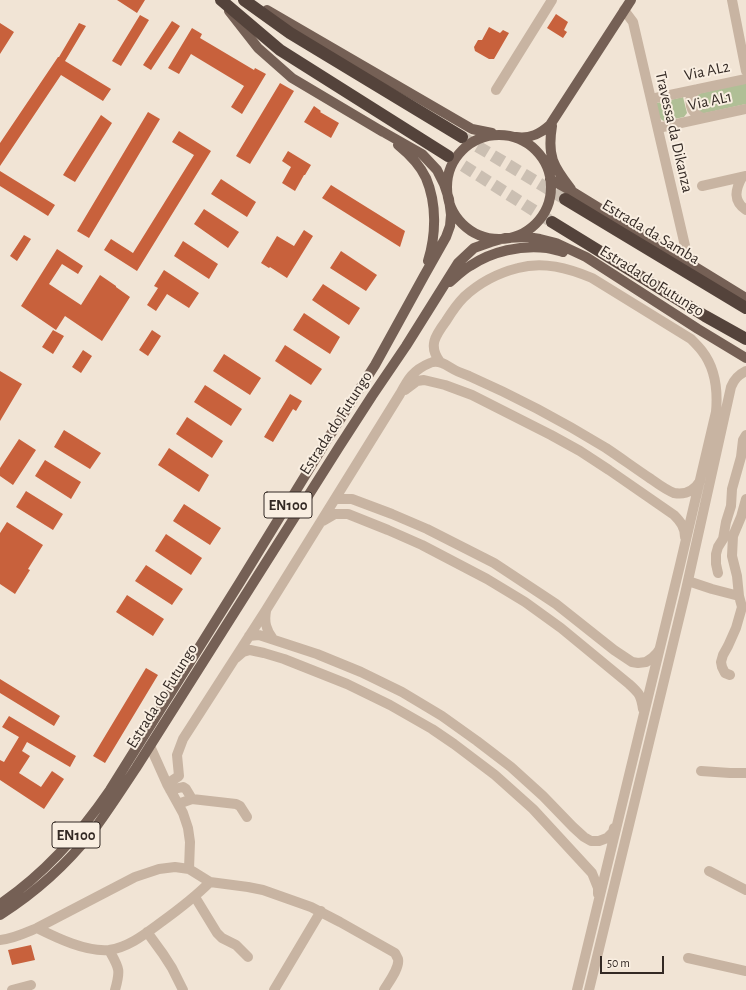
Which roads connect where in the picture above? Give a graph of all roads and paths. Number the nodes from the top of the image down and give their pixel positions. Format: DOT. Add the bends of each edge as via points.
graph roads {
  1 [pos="221,0"];
  2 [pos="244,0"];
  3 [pos="249,0"];
  4 [pos="552,0"];
  5 [pos="631,0"];
  6 [pos="732,0"];
  7 [pos="624,10"];
  8 [pos="746,71"];
  9 [pos="746,79"];
  10 [pos="698,89"];
  11 [pos="496,90"];
  12 [pos="651,99"];
  13 [pos="746,109"];
  14 [pos="556,116"];
  15 [pos="704,118"];
  16 [pos="552,126"];
  17 [pos="658,128"];
  18 [pos="378,129"];
  19 [pos="507,135"];
  20 [pos="462,137"];
  21 [pos="448,156"];
  22 [pos="549,175"];
  23 [pos="744,177"];
  24 [pos="702,186"];
  25 [pos="569,196"];
  26 [pos="449,199"];
  27 [pos="746,210"];
  28 [pos="552,222"];
  29 [pos="505,238"];
  30 [pos="590,260"];
  31 [pos="689,263"];
  32 [pos="424,276"];
  33 [pos="443,288"];
  34 [pos="719,292"];
  35 [pos="746,298"];
  36 [pos="746,308"];
  37 [pos="746,339"];
  38 [pos="746,358"];
  39 [pos="440,362"];
  40 [pos="430,363"];
  41 [pos="746,371"];
  42 [pos="432,382"];
  43 [pos="400,394"];
  44 [pos="544,413"];
  45 [pos="537,428"];
  46 [pos="572,428"];
  47 [pos="745,439"];
  48 [pos="564,442"];
  49 [pos="349,476"];
  50 [pos="700,481"];
  51 [pos="335,499"];
  52 [pos="746,499"];
  53 [pos="358,501"];
  54 [pos="348,514"];
  55 [pos="321,522"];
  56 [pos="723,539"];
  57 [pos="685,544"];
  58 [pos="733,546"];
  59 [pos="483,557"];
  60 [pos="474,572"];
  61 [pos="510,573"];
  62 [pos="718,573"];
  63 [pos="688,581"];
  64 [pos="500,587"];
  65 [pos="739,596"];
  66 [pos="266,610"];
  67 [pos="249,636"];
  68 [pos="272,639"];
  69 [pos="661,646"];
  70 [pos="264,653"];
  71 [pos="234,659"];
  72 [pos="730,676"];
  73 [pos="428,707"];
  74 [pos="418,721"];
  75 [pos="642,721"];
  76 [pos="454,724"];
  77 [pos="444,737"];
  78 [pos="150,746"];
  79 [pos="701,771"];
  80 [pos="746,773"];
  81 [pos="169,787"];
  82 [pos="192,799"];
  83 [pos="178,804"];
  84 [pos="619,816"];
  85 [pos="247,817"];
  86 [pos="189,869"];
  87 [pos="709,871"];
  88 [pos="210,882"];
  89 [pos="746,890"];
  90 [pos="195,897"];
  91 [pos="0,904"];
  92 [pos="598,905"];
  93 [pos="321,911"];
  94 [pos="0,915"];
  95 [pos="36,928"];
  96 [pos="147,932"];
  97 [pos="0,940"];
  98 [pos="108,950"];
  99 [pos="248,957"];
  100 [pos="688,958"];
  101 [pos="746,971"];
  102 [pos="31,985"];
  103 [pos="12,990"];
  104 [pos="115,990"];
  105 [pos="183,990"];
  106 [pos="274,990"];
  107 [pos="384,990"];
  108 [pos="577,990"];
  109 [pos="589,990"];
  1 -- 18 [label="main road" via="258,48 292,78"];
  1 -- 21 [label="highway" via="280,50"];
  2 -- 20 [label="highway" via="290,34"];
  3 -- 19 [label="main road" via="472,129"];
  4 -- 11 [label="street"];
  5 -- 7 [label="main road"];
  6 -- 8 [label="street"];
  7 -- 12 [label="street, Travessa da Dikanza" via="633,22"];
  7 -- 14 [label="main road"];
  9 -- 10 [label="street, Via AL2"];
  10 -- 12 [label="street, Via AL2"];
  10 -- 15 [label="street" via="691,95 691,108 695,114"];
  12 -- 17 [label="street, Travessa da Dikanza"];
  13 -- 15 [label="street, Via AL1"];
  14 -- 16 [label="main road"];
  14 -- 19 [label="main road" via="550,125 537,135"];
  15 -- 17 [label="street, Via AL1"];
  16 -- 22 [label="main road" via="545,148"];
  16 -- 25 [label="main road" via="551,155"];
  17 -- 31 [label="street, Travessa da Dikanza"];
  18 -- 26 [label="main road" via="422,154 437,170"];
  18 -- 32 [label="main road" via="407,152 426,178 434,220 431,252"];
  19 -- 22 [label="main road" via="534,148 545,162"];
  19 -- 26 [label="main road" via="485,136 462,150 449,172"];
  22 -- 25 [label="main road"];
  22 -- 29 [label="main road" via="551,188 548,204 540,218 521,234"];
  23 -- 24 [label="street"];
  23 -- 27 [label="street" via="737,185 736,194 738,201"];
  25 -- 31 [label="main road"];
  25 -- 34 [label="highway, Estrada da Samba"];
  26 -- 29 [label="main road" via="451,207 466,227 488,238"];
  26 -- 32 [label="main road, Estrada do Futungo" via="450,226"];
  28 -- 37 [label="highway, Estrada do Futungo"];
  29 -- 30 [label="main road, Estrada do Futungo" via="527,237 556,243"];
  29 -- 33 [label="main road, Estrada do Futungo" via="474,248 458,263"];
  30 -- 33 [label="main road" via="547,248 506,250 470,265"];
  30 -- 38 [label="main road, Estrada do Futungo"];
  31 -- 35 [label="main road"];
  32 -- 91 [label="main road, Estrada do Futungo / EN100" via="375,365 97,810 47,866"];
  33 -- 78 [label="main road, Estrada do Futungo / EN100"];
  34 -- 36 [label="highway, Estrada do Futungo"];
  39 -- 40 [label="street"];
  39 -- 44 [label="street"];
  39 -- 50 [label="street" via="435,356 433,342 464,298 486,281 518,267 538,265 555,266 592,278 691,339 709,362 714,374 717,399"];
  40 -- 42 [label="street" via="426,372"];
  40 -- 43 [label="street" via="413,373"];
  41 -- 63 [label="street" via="738,375 731,387"];
  42 -- 43 [label="street" via="417,381"];
  42 -- 45 [label="street" via="472,395"];
  43 -- 49 [label="street"];
  44 -- 45 [label="street" via="548,417 547,425"];
  44 -- 46 [label="street"];
  45 -- 48 [label="street"];
  46 -- 48 [label="street" via="566,427 562,430 560,435 561,441"];
  46 -- 50 [label="street" via="673,492 686,493"];
  47 -- 56 [label="street"];
  48 -- 57 [label="street" via="674,514 684,528"];
  49 -- 51 [label="street"];
  49 -- 53 [label="street" via="353,495"];
  50 -- 57 [label="street"];
  51 -- 53 [label="street"];
  51 -- 54 [label="street"];
  51 -- 55 [label="street"];
  52 -- 58 [label="street"];
  53 -- 59 [label="street" via="427,529"];
  54 -- 55 [label="street" via="335,514"];
  54 -- 60 [label="street" via="388,530"];
  55 -- 66 [label="street"];
  56 -- 58 [label="street"];
  56 -- 62 [label="street" via="716,554"];
  57 -- 69 [label="street"];
  58 -- 65 [label="street" via="732,556"];
  59 -- 60 [label="street" via="486,568 479,573"];
  59 -- 61 [label="street"];
  60 -- 64 [label="street"];
  61 -- 64 [label="street" via="499,574 497,580"];
  61 -- 69 [label="street" via="556,604 632,662 646,662"];
  63 -- 65 [label="street"];
  63 -- 109 [label="street"];
  64 -- 75 [label="street" via="561,628 629,684 642,699"];
  65 -- 72 [label="street" via="742,607 721,662 725,673"];
  66 -- 67 [label="street"];
  66 -- 68 [label="street" via="265,626"];
  67 -- 68 [label="street" via="260,635"];
  67 -- 70 [label="street"];
  67 -- 71 [label="street"];
  68 -- 73 [label="street" via="361,672"];
  69 -- 75 [label="street"];
  70 -- 71 [label="street" via="250,650"];
  70 -- 74 [label="street" via="347,684"];
  71 -- 81 [label="street" via="183,739 177,755 179,776"];
  73 -- 74 [label="street" via="431,715 429,720"];
  73 -- 76 [label="street"];
  74 -- 77 [label="street"];
  75 -- 84 [label="street"];
  76 -- 77 [label="street" via="449,722 442,727 441,733"];
  76 -- 84 [label="street" via="511,767 591,841 607,838 613,832"];
  77 -- 92 [label="street" via="500,779 533,809 592,873 598,888"];
  78 -- 81 [label="street"];
  78 -- 94 [label="main road, Estrada do Futungo / EN100" via="82,844 34,891"];
  79 -- 80 [label="street"];
  81 -- 82 [label="street" via="184,787"];
  81 -- 83 [label="street"];
  82 -- 83 [label="street"];
  82 -- 85 [label="street" via="236,804"];
  83 -- 86 [label="street" via="188,828"];
  84 -- 92 [label="street"];
  86 -- 88 [label="street"];
  86 -- 95 [label="street" via="158,869"];
  87 -- 89 [label="street"];
  88 -- 90 [label="street"];
  88 -- 93 [label="street" via="263,890"];
  90 -- 96 [label="street"];
  90 -- 99 [label="street" via="217,933 236,945"];
  92 -- 108 [label="street"];
  93 -- 106 [label="street"];
  93 -- 107 [label="street" via="395,953 398,964"];
  95 -- 97 [label="street"];
  95 -- 98 [label="street" via="70,943"];
  96 -- 98 [label="street" via="124,946"];
  96 -- 105 [label="street" via="172,968"];
  98 -- 104 [label="street" via="118,966"];
  100 -- 101 [label="street"];
  102 -- 103 [label="street"];
}
